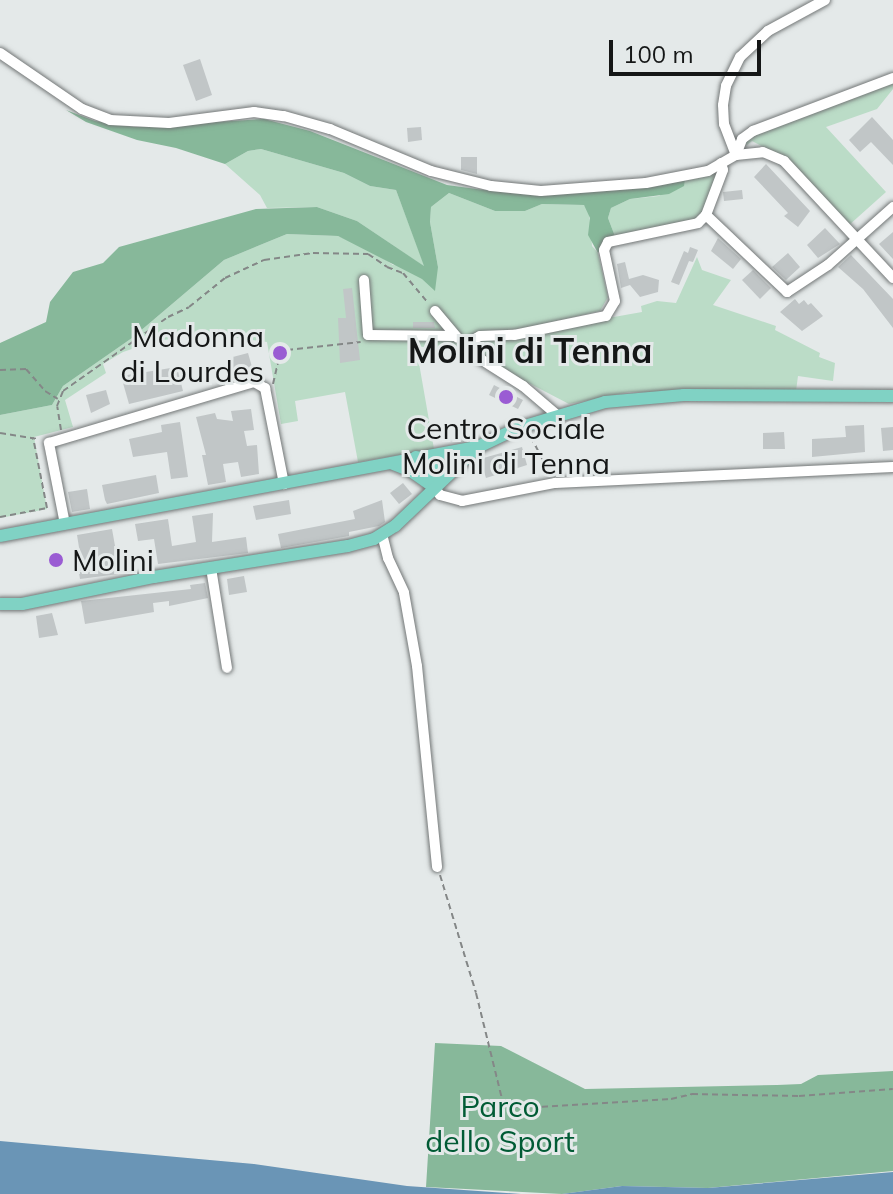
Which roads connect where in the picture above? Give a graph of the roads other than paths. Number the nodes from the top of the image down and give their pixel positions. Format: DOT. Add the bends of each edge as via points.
graph roads {
  1 [pos="825,0"];
  2 [pos="0,53"];
  3 [pos="893,78"];
  4 [pos="736,155"];
  5 [pos="721,163"];
  6 [pos="893,207"];
  7 [pos="706,215"];
  8 [pos="858,241"];
  9 [pos="893,278"];
  10 [pos="364,280"];
  11 [pos="435,311"];
  12 [pos="455,336"];
  13 [pos="467,343"];
  14 [pos="893,396"];
  15 [pos="557,415"];
  16 [pos="478,447"];
  17 [pos="416,457"];
  18 [pos="393,464"];
  19 [pos="893,467"];
  20 [pos="284,484"];
  21 [pos="434,487"];
  22 [pos="65,524"];
  23 [pos="382,534"];
  24 [pos="0,536"];
  25 [pos="211,568"];
  26 [pos="0,604"];
  27 [pos="227,668"];
  28 [pos="437,867"];
  1 -- 4 [label="street" via="768,31 740,57 723,105"];
  2 -- 5 [label="street" via="82,109 110,120 169,123 254,112 284,116 431,171 491,186 541,191 646,183 708,171"];
  3 -- 4 [label="street" via="753,131 742,139"];
  4 -- 5 [label="street"];
  4 -- 8 [label="street" via="763,152 784,161"];
  5 -- 7 [label="street"];
  6 -- 8 [label="street"];
  7 -- 8 [label="street" via="787,292"];
  7 -- 13 [label="street" via="698,223 608,242 604,250 615,291 606,316 514,335 480,336"];
  8 -- 9 [label="street"];
  10 -- 12 [label="street" via="368,335"];
  11 -- 12 [label="street"];
  12 -- 13 [label="street"];
  13 -- 15 [label="street"];
  14 -- 15 [label="main road" via="642,397"];
  15 -- 16 [label="main road"];
  16 -- 17 [label="main road"];
  16 -- 21 [label="main road"];
  17 -- 18 [label="main road"];
  17 -- 21 [label="main road" via="433,469"];
  18 -- 20 [label="main road"];
  18 -- 21 [label="main road"];
  19 -- 21 [label="street" via="555,483 462,501 440,495"];
  20 -- 22 [label="main road"];
  20 -- 22 [label="street" via="265,388 254,382 49,443"];
  21 -- 23 [label="main road"];
  22 -- 24 [label="main road"];
  23 -- 25 [label="main road" via="348,546"];
  23 -- 28 [label="street" via="404,593 417,666"];
  25 -- 26 [label="main road"];
  25 -- 27 [label="street"];
}
